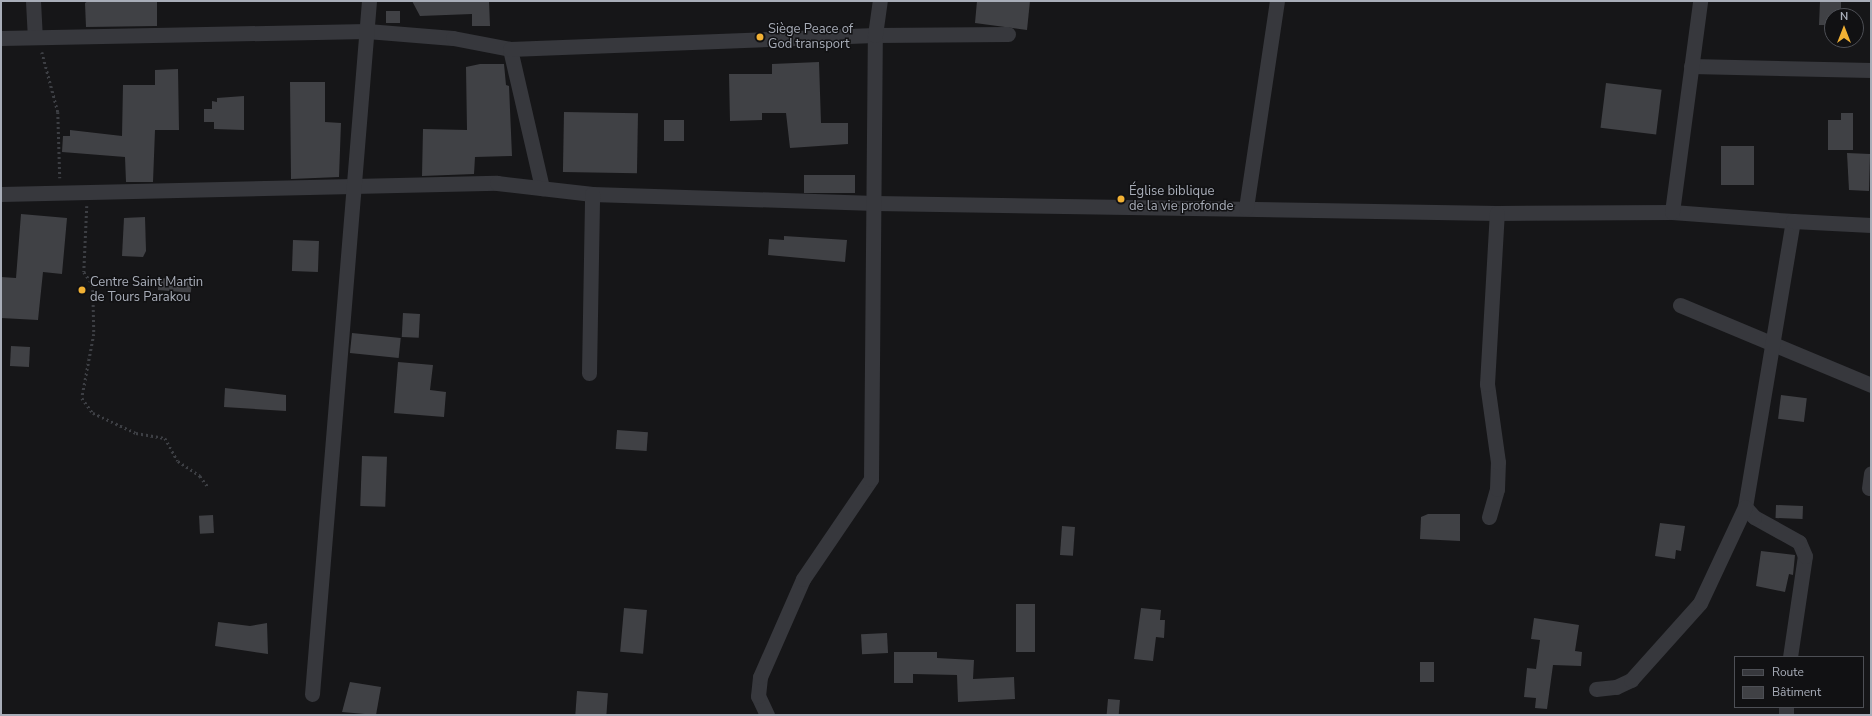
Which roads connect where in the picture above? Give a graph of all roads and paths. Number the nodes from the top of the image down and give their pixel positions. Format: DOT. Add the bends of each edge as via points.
graph roads {
  1 [pos="33,1"];
  2 [pos="370,1"];
  3 [pos="880,1"];
  4 [pos="1277,1"];
  5 [pos="1700,1"];
  6 [pos="367,31"];
  7 [pos="1008,34"];
  8 [pos="875,35"];
  9 [pos="35,37"];
  10 [pos="1,38"];
  11 [pos="510,49"];
  12 [pos="1691,66"];
  13 [pos="1871,70"];
  14 [pos="354,188"];
  15 [pos="542,188"];
  16 [pos="88,189"];
  17 [pos="61,190"];
  18 [pos="1,194"];
  19 [pos="592,194"];
  20 [pos="875,203"];
  21 [pos="1246,208"];
  22 [pos="1672,212"];
  23 [pos="1497,213"];
  24 [pos="1793,221"];
  25 [pos="1871,225"];
  26 [pos="1680,305"];
  27 [pos="1772,341"];
  28 [pos="589,373"];
  29 [pos="1871,385"];
  30 [pos="209,488"];
  31 [pos="1746,507"];
  32 [pos="1489,516"];
  33 [pos="1790,656"];
  34 [pos="1596,689"];
  35 [pos="312,694"];
  36 [pos="767,715"];
  1 -- 9 [label="street"];
  2 -- 6 [label="street"];
  3 -- 8 [label="street"];
  4 -- 21 [label="street" via="1272,14 1269,71"];
  5 -- 12 [label="street"];
  6 -- 9 [label="street"];
  6 -- 11 [label="street" via="453,38"];
  6 -- 14 [label="street"];
  7 -- 8 [label="street"];
  8 -- 11 [label="street"];
  8 -- 20 [label="street"];
  9 -- 10 [label="street"];
  9 -- 17 [label="path" via="47,62 58,112"];
  11 -- 15 [label="street"];
  12 -- 13 [label="street"];
  12 -- 22 [label="street"];
  14 -- 15 [label="street" via="497,183"];
  14 -- 16 [label="street"];
  14 -- 35 [label="street"];
  15 -- 19 [label="street"];
  16 -- 17 [label="street"];
  16 -- 30 [label="path" via="84,272 93,285 94,334 82,398 93,413 136,433 165,438 178,461 200,476"];
  17 -- 18 [label="street"];
  19 -- 20 [label="street"];
  19 -- 28 [label="street"];
  20 -- 21 [label="street"];
  20 -- 36 [label="street" via="871,479 803,579 760,677 758,696"];
  21 -- 23 [label="street"];
  22 -- 23 [label="street"];
  22 -- 24 [label="street"];
  23 -- 32 [label="street" via="1487,384 1498,462 1497,489"];
  24 -- 25 [label="street"];
  24 -- 27 [label="street"];
  26 -- 27 [label="street"];
  27 -- 29 [label="street"];
  27 -- 31 [label="street"];
  31 -- 33 [label="street" via="1754,517 1799,542 1805,556"];
  31 -- 34 [label="street" via="1700,603 1631,680 1616,687"];
}
